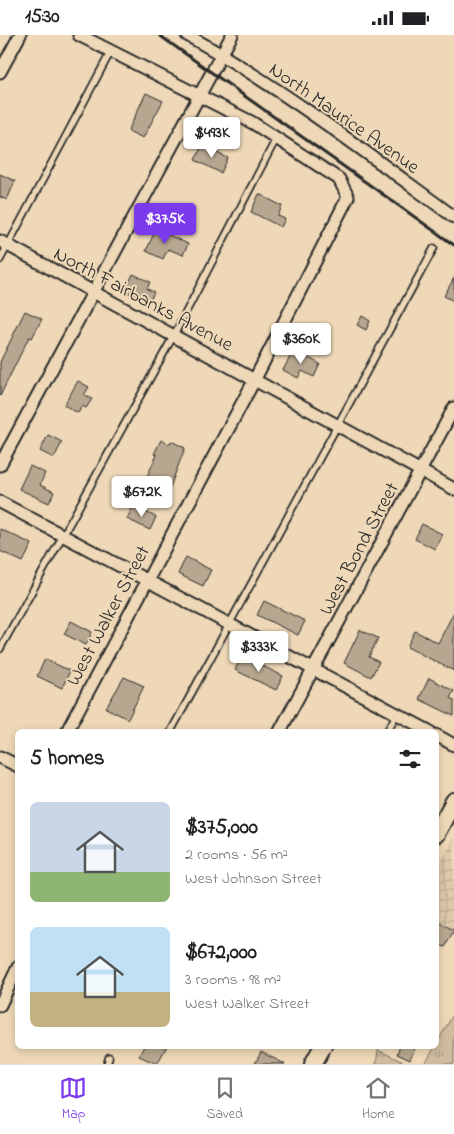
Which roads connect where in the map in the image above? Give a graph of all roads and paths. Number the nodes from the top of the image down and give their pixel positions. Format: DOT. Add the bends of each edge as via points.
graph roads {
  1 [pos="20,35"];
  2 [pos="79,35"];
  3 [pos="187,35"];
  4 [pos="232,35"];
  5 [pos="112,51"];
  6 [pos="222,54"];
  7 [pos="0,72"];
  8 [pos="201,96"];
  9 [pos="276,139"];
  10 [pos="454,217"];
  11 [pos="4,243"];
  12 [pos="434,248"];
  13 [pos="0,260"];
  14 [pos="94,292"];
  15 [pos="174,335"];
  16 [pos="255,379"];
  17 [pos="454,408"];
  18 [pos="337,424"];
  19 [pos="0,465"];
  20 [pos="421,470"];
  21 [pos="454,489"];
  22 [pos="0,502"];
  23 [pos="64,535"];
  24 [pos="146,581"];
  25 [pos="230,625"];
  26 [pos="0,649"];
  27 [pos="314,669"];
  28 [pos="397,714"];
  29 [pos="68,729"];
  30 [pos="172,729"];
  31 [pos="281,729"];
  32 [pos="388,729"];
  33 [pos="425,729"];
  34 [pos="439,737"];
  35 [pos="454,745"];
  36 [pos="0,757"];
  37 [pos="15,765"];
  38 [pos="454,801"];
  39 [pos="439,825"];
  40 [pos="15,973"];
  41 [pos="0,1005"];
  42 [pos="321,1049"];
  43 [pos="109,1057"];
  44 [pos="107,1064"];
  45 [pos="313,1064"];
  1 -- 7 [label="street"];
  2 -- 5 [label="street"];
  3 -- 6 [label="street, North Maurice Avenue"];
  4 -- 6 [label="street"];
  5 -- 8 [label="street"];
  5 -- 11 [label="lane"];
  6 -- 8 [label="street"];
  6 -- 10 [label="street, North Maurice Avenue"];
  8 -- 9 [label="street"];
  8 -- 14 [label="street"];
  9 -- 15 [label="lane"];
  9 -- 16 [label="street, West Walker Street" via="339,179 348,197"];
  11 -- 13 [label="lane"];
  11 -- 14 [label="street, North Fairbanks Avenue"];
  12 -- 18 [label="lane"];
  14 -- 15 [label="street, North Fairbanks Avenue"];
  14 -- 19 [label="street"];
  15 -- 16 [label="street, North Fairbanks Avenue"];
  15 -- 23 [label="lane"];
  16 -- 18 [label="street, North Fairbanks Avenue"];
  16 -- 24 [label="street, West Walker Street"];
  17 -- 20 [label="street, West Bond Street"];
  18 -- 20 [label="street, North Fairbanks Avenue"];
  18 -- 25 [label="lane"];
  20 -- 21 [label="street, North Fairbanks Avenue"];
  20 -- 27 [label="street, West Bond Street"];
  22 -- 23 [label="street"];
  23 -- 24 [label="street"];
  23 -- 26 [label="lane"];
  24 -- 25 [label="street"];
  24 -- 29 [label="street, West Walker Street"];
  25 -- 27 [label="street"];
  25 -- 30 [label="lane"];
  27 -- 28 [label="street"];
  27 -- 31 [label="street, West Bond Street"];
  28 -- 32 [label="lane"];
  28 -- 33 [label="street"];
  34 -- 35 [label="street"];
  36 -- 37 [label="street"];
  38 -- 39 [label="main road"];
  40 -- 41 [label="street"];
  42 -- 45 [label="main road"];
  43 -- 44 [label="lane"];
}
